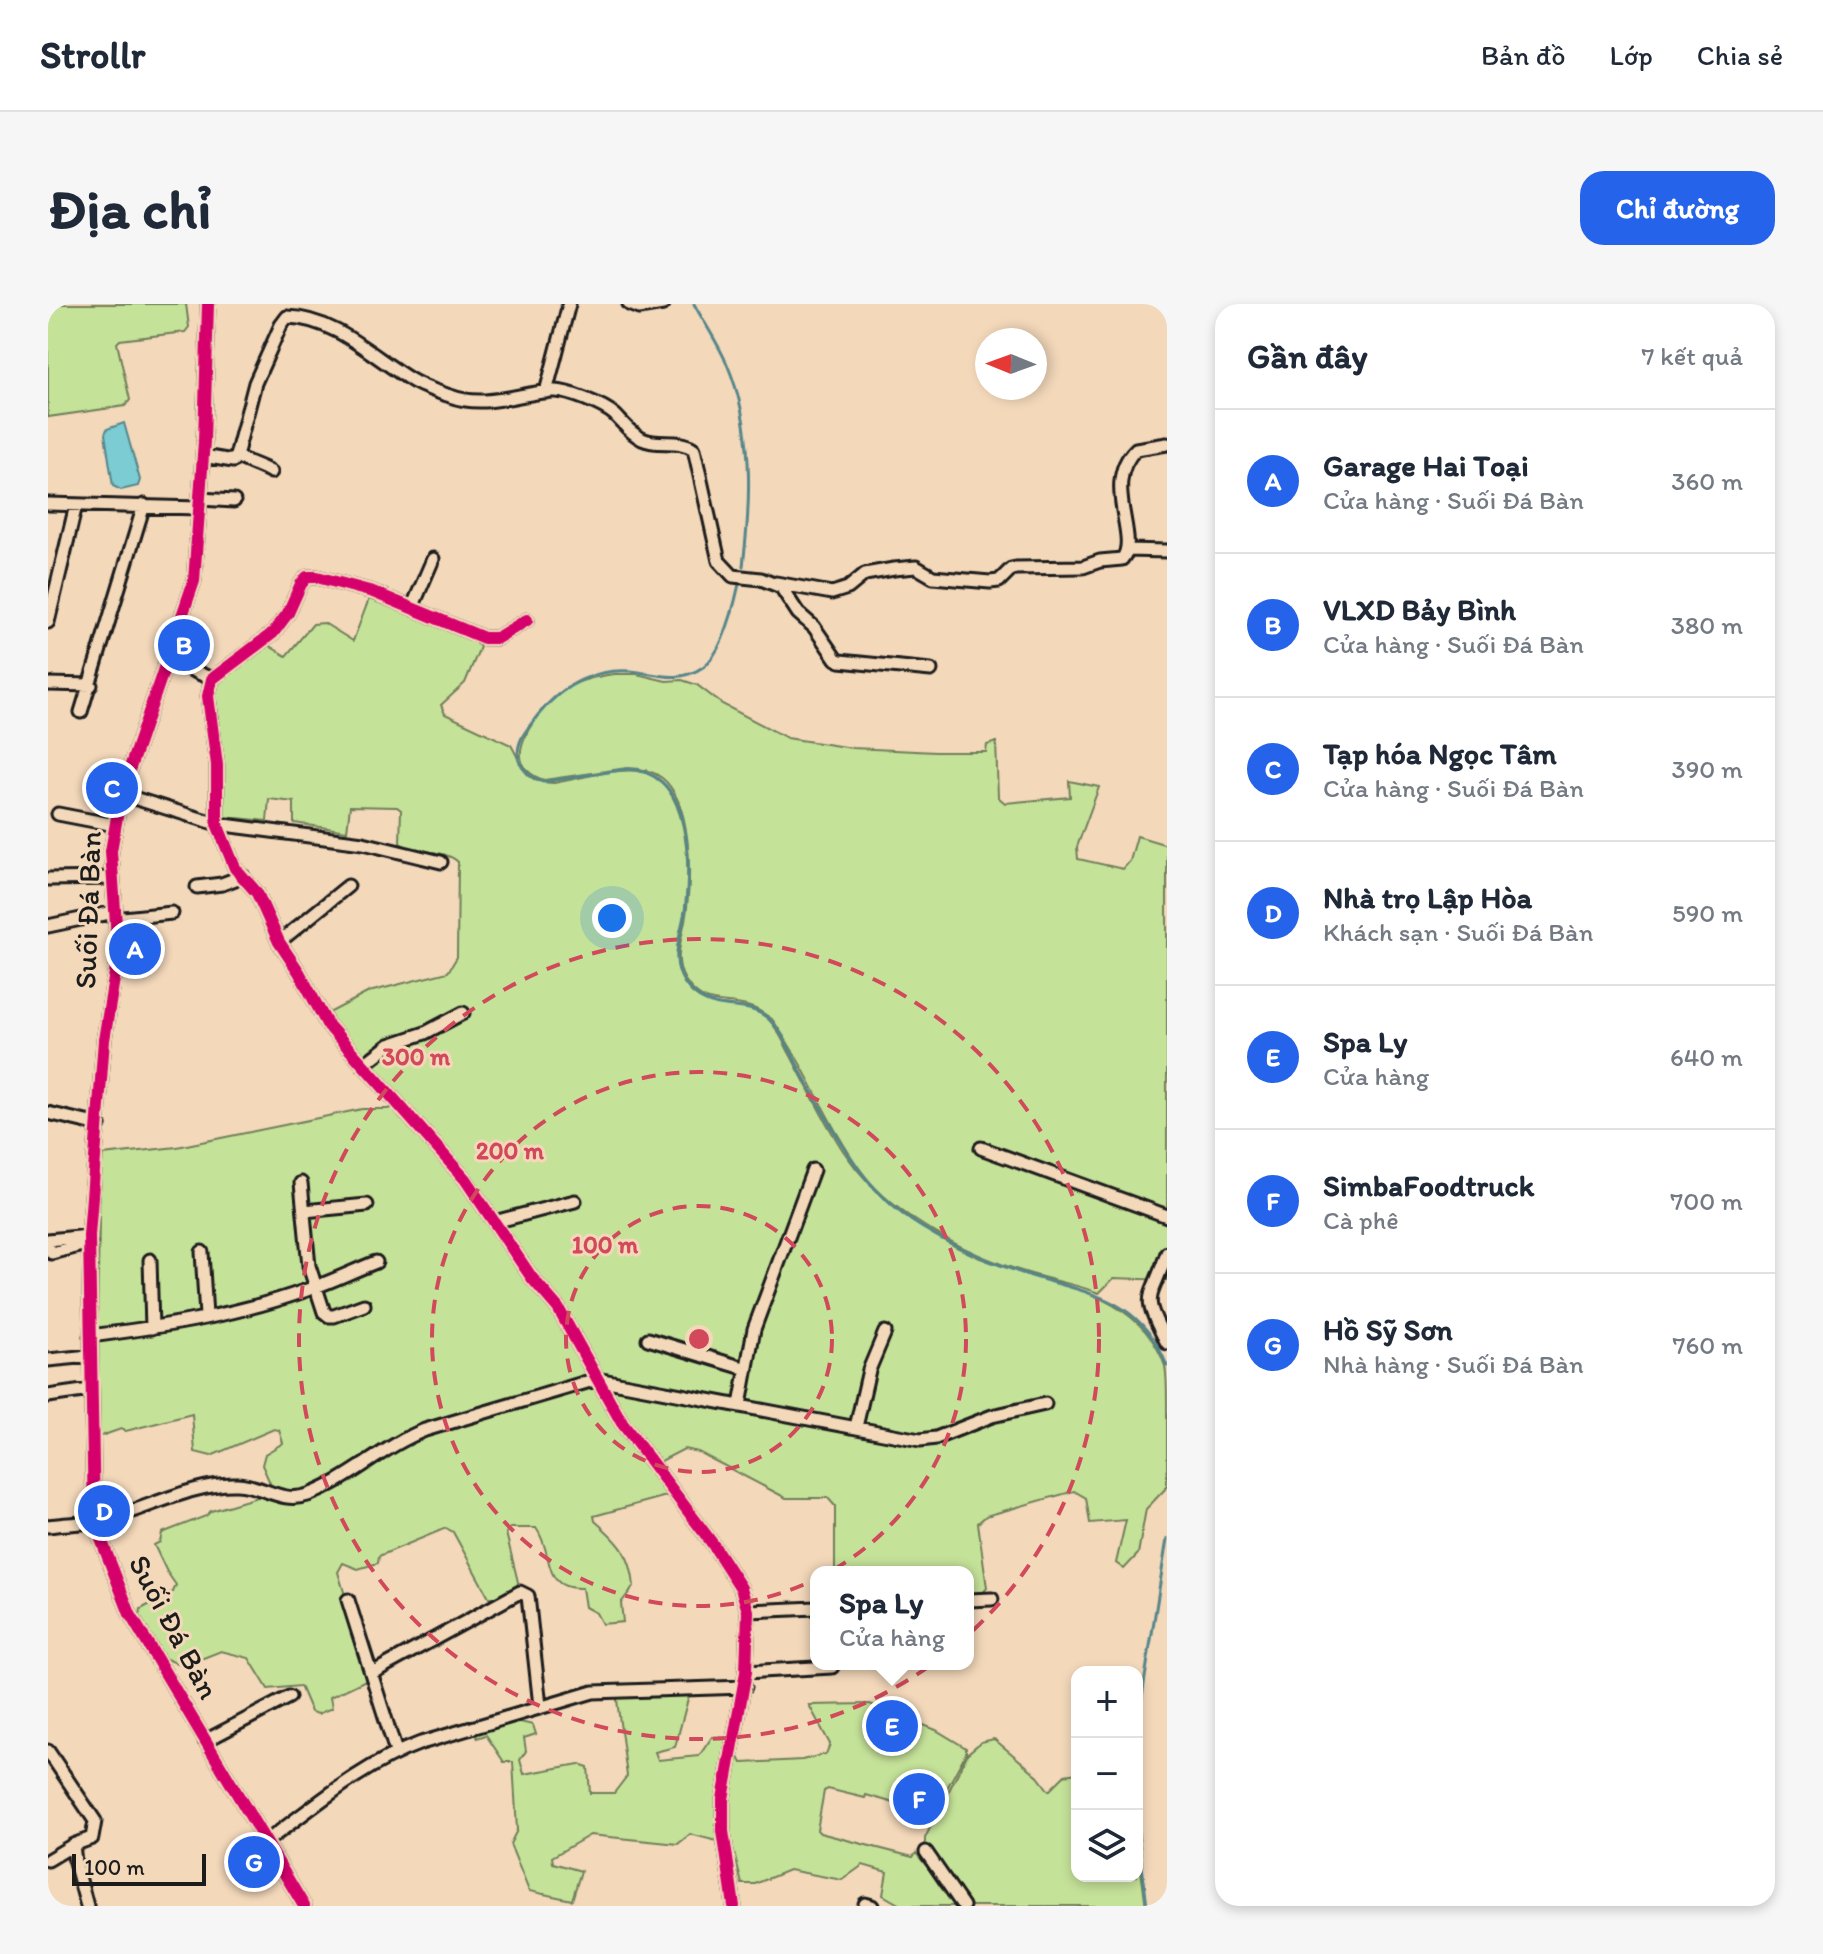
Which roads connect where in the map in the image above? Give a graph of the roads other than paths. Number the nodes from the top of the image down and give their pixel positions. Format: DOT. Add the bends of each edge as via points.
graph roads {
  1 [pos="208,304"];
  2 [pos="569,304"];
  3 [pos="629,304"];
  4 [pos="663,304"];
  5 [pos="546,392"];
  6 [pos="1167,444"];
  7 [pos="203,456"];
  8 [pos="236,456"];
  9 [pos="271,472"];
  10 [pos="234,501"];
  11 [pos="200,503"];
  12 [pos="48,504"];
  13 [pos="76,505"];
  14 [pos="144,505"];
  15 [pos="1127,550"];
  16 [pos="1167,551"];
  17 [pos="433,559"];
  18 [pos="774,582"];
  19 [pos="412,608"];
  20 [pos="527,620"];
  21 [pos="48,622"];
  22 [pos="167,659"];
  23 [pos="931,670"];
  24 [pos="212,679"];
  25 [pos="48,684"];
  26 [pos="91,685"];
  27 [pos="81,712"];
  28 [pos="121,794"];
  29 [pos="58,814"];
  30 [pos="217,824"];
  31 [pos="115,825"];
  32 [pos="441,862"];
  33 [pos="243,876"];
  34 [pos="112,878"];
  35 [pos="48,879"];
  36 [pos="348,886"];
  37 [pos="197,887"];
  38 [pos="172,913"];
  39 [pos="114,915"];
  40 [pos="48,926"];
  41 [pos="279,942"];
  42 [pos="463,1013"];
  43 [pos="363,1065"];
  44 [pos="48,1113"];
  45 [pos="99,1125"];
  46 [pos="981,1148"];
  47 [pos="813,1170"];
  48 [pos="301,1183"];
  49 [pos="575,1201"];
  50 [pos="367,1205"];
  51 [pos="304,1211"];
  52 [pos="1167,1216"];
  53 [pos="494,1222"];
  54 [pos="90,1239"];
  55 [pos="48,1240"];
  56 [pos="48,1247"];
  57 [pos="202,1252"];
  58 [pos="1167,1253"];
  59 [pos="150,1260"];
  60 [pos="376,1262"];
  61 [pos="314,1287"];
  62 [pos="364,1305"];
  63 [pos="206,1316"];
  64 [pos="152,1328"];
  65 [pos="885,1332"];
  66 [pos="90,1336"];
  67 [pos="648,1339"];
  68 [pos="1167,1343"];
  69 [pos="90,1356"];
  70 [pos="48,1360"];
  71 [pos="747,1369"];
  72 [pos="597,1379"];
  73 [pos="90,1390"];
  74 [pos="48,1396"];
  75 [pos="1045,1404"];
  76 [pos="740,1405"];
  77 [pos="856,1427"];
  78 [pos="94,1521"];
  79 [pos="48,1526"];
  80 [pos="992,1599"];
  81 [pos="348,1600"];
  82 [pos="974,1600"];
  83 [pos="810,1608"];
  84 [pos="748,1611"];
  85 [pos="810,1668"];
  86 [pos="746,1672"];
  87 [pos="372,1673"];
  88 [pos="745,1687"];
  89 [pos="289,1697"];
  90 [pos="540,1706"];
  91 [pos="205,1741"];
  92 [pos="48,1751"];
  93 [pos="396,1752"];
  94 [pos="267,1841"];
  95 [pos="73,1845"];
  96 [pos="926,1852"];
  97 [pos="48,1860"];
  98 [pos="87,1906"];
  99 [pos="304,1906"];
  100 [pos="734,1906"];
  101 [pos="963,1906"];
  1 -- 7 [label="street, Suối Đá Bàn"];
  2 -- 5 [label="street"];
  3 -- 4 [label="street"];
  5 -- 8 [label="street" via="488,402 455,398 412,381 326,327 287,317 255,383"];
  5 -- 18 [label="street" via="566,392 613,413 645,441 685,443 694,449 719,561 733,576"];
  6 -- 15 [label="street" via="1136,449 1123,468"];
  7 -- 8 [label="street" via="226,461"];
  7 -- 11 [label="street, Suối Đá Bàn"];
  8 -- 9 [label="street"];
  10 -- 11 [label="street"];
  11 -- 14 [label="street"];
  11 -- 22 [label="street, Suối Đá Bàn" via="194,581"];
  12 -- 13 [label="street"];
  13 -- 14 [label="street"];
  13 -- 21 [label="street"];
  14 -- 26 [label="street"];
  15 -- 16 [label="street"];
  15 -- 18 [label="street" via="1122,559 1083,567 1011,569 990,582 933,577 916,567 872,572 832,593"];
  17 -- 19 [label="street"];
  18 -- 23 [label="street" via="836,659"];
  19 -- 20 [label="street" via="491,640"];
  19 -- 24 [label="street" via="373,592 307,577 273,633"];
  22 -- 24 [label="street"];
  22 -- 28 [label="street, Suối Đá Bàn"];
  24 -- 30 [label="street" via="208,696 217,765"];
  25 -- 26 [label="street"];
  26 -- 27 [label="street"];
  28 -- 30 [label="street"];
  28 -- 31 [label="street, Suối Đá Bàn"];
  29 -- 31 [label="street"];
  30 -- 32 [label="street" via="363,843"];
  30 -- 33 [label="street"];
  31 -- 34 [label="street, Suối Đá Bàn"];
  33 -- 37 [label="street"];
  33 -- 41 [label="street" via="257,893"];
  34 -- 35 [label="street"];
  34 -- 39 [label="street, Suối Đá Bàn"];
  36 -- 41 [label="street"];
  38 -- 39 [label="street"];
  39 -- 40 [label="street"];
  39 -- 45 [label="street, Suối Đá Bàn" via="118,954 104,1040"];
  41 -- 43 [label="street" via="327,1024"];
  42 -- 43 [label="street" via="389,1045"];
  43 -- 53 [label="street" via="465,1179"];
  44 -- 45 [label="street"];
  45 -- 54 [label="street, Suối Đá Bàn"];
  46 -- 52 [label="street"];
  47 -- 71 [label="street" via="754,1329"];
  48 -- 51 [label="street"];
  49 -- 53 [label="street"];
  50 -- 51 [label="street"];
  51 -- 61 [label="street"];
  53 -- 72 [label="street" via="558,1308"];
  54 -- 55 [label="street"];
  54 -- 56 [label="street" via="52,1253"];
  54 -- 66 [label="street, Suối Đá Bàn"];
  57 -- 63 [label="street"];
  58 -- 68 [label="street" via="1149,1304"];
  59 -- 64 [label="street"];
  60 -- 61 [label="street"];
  61 -- 62 [label="street" via="329,1316"];
  61 -- 63 [label="street"];
  63 -- 64 [label="street"];
  64 -- 66 [label="street"];
  65 -- 77 [label="street" via="869,1370"];
  66 -- 69 [label="street, Suối Đá Bàn"];
  67 -- 71 [label="street"];
  69 -- 70 [label="street"];
  69 -- 73 [label="street, Suối Đá Bàn"];
  71 -- 76 [label="street"];
  72 -- 76 [label="street"];
  72 -- 78 [label="street" via="402,1439 310,1494 282,1498 247,1485 213,1486"];
  72 -- 84 [label="street" via="622,1423 730,1568"];
  73 -- 74 [label="street"];
  73 -- 78 [label="street, Suối Đá Bàn"];
  75 -- 77 [label="street" via="926,1440"];
  76 -- 77 [label="street"];
  78 -- 79 [label="street"];
  78 -- 91 [label="street, Suối Đá Bàn" via="130,1614"];
  80 -- 82 [label="street"];
  81 -- 87 [label="street"];
  83 -- 84 [label="street"];
  84 -- 86 [label="street"];
  85 -- 86 [label="street"];
  86 -- 88 [label="street"];
  87 -- 90 [label="street" via="520,1592 528,1596"];
  87 -- 93 [label="street"];
  88 -- 90 [label="street" via="593,1692"];
  88 -- 100 [label="street" via="722,1817"];
  89 -- 91 [label="street"];
  90 -- 93 [label="street"];
  91 -- 94 [label="street, Suối Đá Bàn"];
  92 -- 95 [label="street" via="95,1821 92,1838"];
  93 -- 94 [label="street"];
  94 -- 99 [label="street, Suối Đá Bàn"];
  95 -- 97 [label="street"];
  95 -- 98 [label="street"];
  96 -- 101 [label="street"];
}
